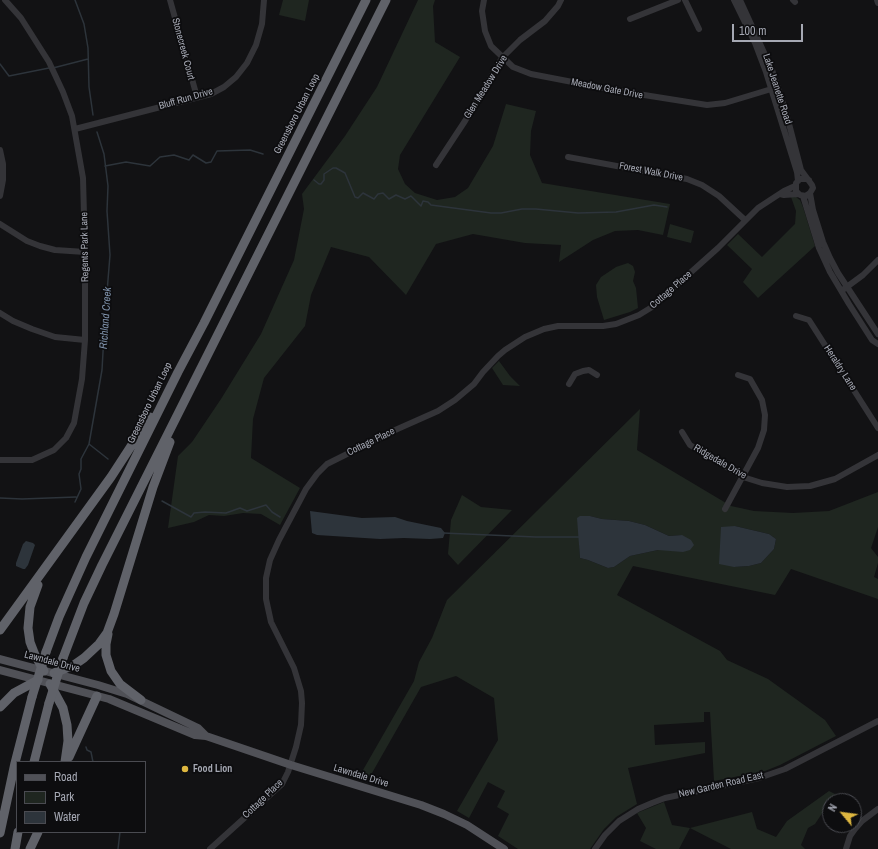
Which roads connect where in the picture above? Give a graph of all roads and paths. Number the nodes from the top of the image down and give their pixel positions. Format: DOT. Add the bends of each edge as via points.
graph roads {
  1 [pos="5,0"];
  2 [pos="170,0"];
  3 [pos="264,0"];
  4 [pos="366,0"];
  5 [pos="386,0"];
  6 [pos="484,0"];
  7 [pos="560,0"];
  8 [pos="678,0"];
  9 [pos="685,0"];
  10 [pos="734,0"];
  11 [pos="740,0"];
  12 [pos="877,0"];
  13 [pos="878,3"];
  14 [pos="630,19"];
  15 [pos="699,29"];
  16 [pos="502,58"];
  17 [pos="775,88"];
  18 [pos="197,97"];
  19 [pos="74,129"];
  20 [pos="0,150"];
  21 [pos="568,157"];
  22 [pos="436,165"];
  23 [pos="809,180"];
  24 [pos="796,183"];
  25 [pos="810,193"];
  26 [pos="780,194"];
  27 [pos="800,195"];
  28 [pos="0,196"];
  29 [pos="745,220"];
  30 [pos="0,224"];
  31 [pos="85,252"];
  32 [pos="878,260"];
  33 [pos="844,289"];
  34 [pos="0,313"];
  35 [pos="796,316"];
  36 [pos="878,334"];
  37 [pos="85,340"];
  38 [pos="878,344"];
  39 [pos="178,372"];
  40 [pos="597,375"];
  41 [pos="738,375"];
  42 [pos="569,384"];
  43 [pos="186,397"];
  44 [pos="878,428"];
  45 [pos="682,432"];
  46 [pos="878,455"];
  47 [pos="0,460"];
  48 [pos="743,477"];
  49 [pos="725,509"];
  50 [pos="39,577"];
  51 [pos="109,627"];
  52 [pos="0,630"];
  53 [pos="0,659"];
  54 [pos="0,670"];
  55 [pos="47,677"];
  56 [pos="97,696"];
  57 [pos="141,700"];
  58 [pos="0,707"];
  59 [pos="878,721"];
  60 [pos="206,736"];
  61 [pos="34,761"];
  62 [pos="66,761"];
  63 [pos="66,761"];
  64 [pos="291,765"];
  65 [pos="878,809"];
  66 [pos="0,833"];
  67 [pos="18,833"];
  68 [pos="38,833"];
  69 [pos="15,849"];
  70 [pos="30,849"];
  71 [pos="210,849"];
  72 [pos="504,849"];
  73 [pos="595,849"];
  74 [pos="846,849"];
  1 -- 19 [label="street, Regents Park Lane" via="21,18 49,62 72,116"];
  2 -- 18 [label="street, Stonecreek Court"];
  3 -- 18 [label="street, Bluff Run Drive" via="262,24 247,63 224,88"];
  4 -- 39 [label="highway, Greensboro Urban Loop"];
  5 -- 43 [label="highway"];
  6 -- 16 [label="street, Meadow Gate Drive" via="484,31 491,46"];
  7 -- 16 [label="street, Glen Meadow Drive" via="545,21"];
  8 -- 14 [label="street"];
  9 -- 15 [label="street"];
  10 -- 17 [label="street, Lake Jeanette Road"];
  11 -- 17 [label="street, Lake Jeanette Road" via="766,55"];
  12 -- 13 [label="street"];
  16 -- 17 [label="street, Meadow Gate Drive" via="513,67 531,74 697,105 716,105"];
  16 -- 22 [label="street, Glen Meadow Drive"];
  17 -- 23 [label="street, Lake Jeanette Road" via="802,170"];
  17 -- 24 [label="street, Lake Jeanette Road" via="797,172"];
  18 -- 19 [label="street, Bluff Run Drive"];
  19 -- 31 [label="street, Regents Park Lane" via="83,178"];
  20 -- 28 [label="street" via="3,180"];
  21 -- 29 [label="street, Forest Walk Drive" via="687,179 719,196"];
  23 -- 24 [label="street" via="803,178"];
  23 -- 25 [label="street" via="812,185"];
  24 -- 26 [label="street, Cottage Place"];
  24 -- 27 [label="street"];
  25 -- 27 [label="street"];
  25 -- 33 [label="street" via="823,242"];
  26 -- 27 [label="street"];
  26 -- 29 [label="street, Cottage Place"];
  27 -- 33 [label="street" via="830,272"];
  29 -- 64 [label="street, Cottage Place" via="688,276 647,310 616,324 558,326 525,337 498,356 474,384 455,400 438,411 327,464 317,474 306,489 279,540 270,560 266,578 266,599 271,622 294,668 301,691 301,725"];
  30 -- 31 [label="street" via="40,246"];
  31 -- 37 [label="street, Regents Park Lane"];
  32 -- 33 [label="street"];
  33 -- 36 [label="street"];
  33 -- 38 [label="street" via="872,340"];
  34 -- 37 [label="street" via="55,337"];
  35 -- 44 [label="street, Heraldry Lane" via="809,320"];
  37 -- 47 [label="street, Regents Park Lane" via="82,379 74,423 66,438 54,450 32,460"];
  39 -- 50 [label="highway" via="111,477"];
  39 -- 66 [label="highway, Greensboro Urban Loop, bridge" via="77,576 46,652 15,763"];
  40 -- 42 [label="street" via="589,370 583,371 575,374"];
  41 -- 48 [label="street" via="750,379 755,386 762,400 765,415 764,430 758,448"];
  43 -- 51 [label="highway" via="153,487"];
  43 -- 61 [label="highway, bridge" via="76,623 48,703"];
  45 -- 48 [label="street, Ridgedale Drive" via="690,445"];
  46 -- 48 [label="street, Ridgedale Drive" via="835,479 810,486 787,487"];
  48 -- 49 [label="street"];
  50 -- 52 [label="highway"];
  50 -- 55 [label="highway" via="28,621 34,655"];
  51 -- 55 [label="highway" via="99,644 89,654 74,665"];
  51 -- 57 [label="highway" via="105,649 108,666 120,684"];
  53 -- 55 [label="main road, Lawndale Drive"];
  54 -- 55 [label="main road, Lawndale Drive"];
  55 -- 56 [label="main road, Lawndale Drive"];
  55 -- 57 [label="main road, Lawndale Drive" via="112,689"];
  55 -- 58 [label="highway" via="14,693"];
  55 -- 62 [label="highway" via="63,708 67,724"];
  56 -- 60 [label="main road, Lawndale Drive" via="123,704 195,735"];
  56 -- 63 [label="highway"];
  57 -- 60 [label="main road, Lawndale Drive" via="198,728"];
  59 -- 73 [label="street, New Garden Road East" via="779,771 759,778 665,798 638,809 619,821"];
  60 -- 64 [label="main road, Lawndale Drive"];
  64 -- 71 [label="street, Cottage Place" via="282,784"];
  64 -- 72 [label="main road, Lawndale Drive" via="432,809 467,825"];
  65 -- 74 [label="street" via="855,829"];
  67 -- 69 [label="highway"];
  68 -- 70 [label="highway"];
}
